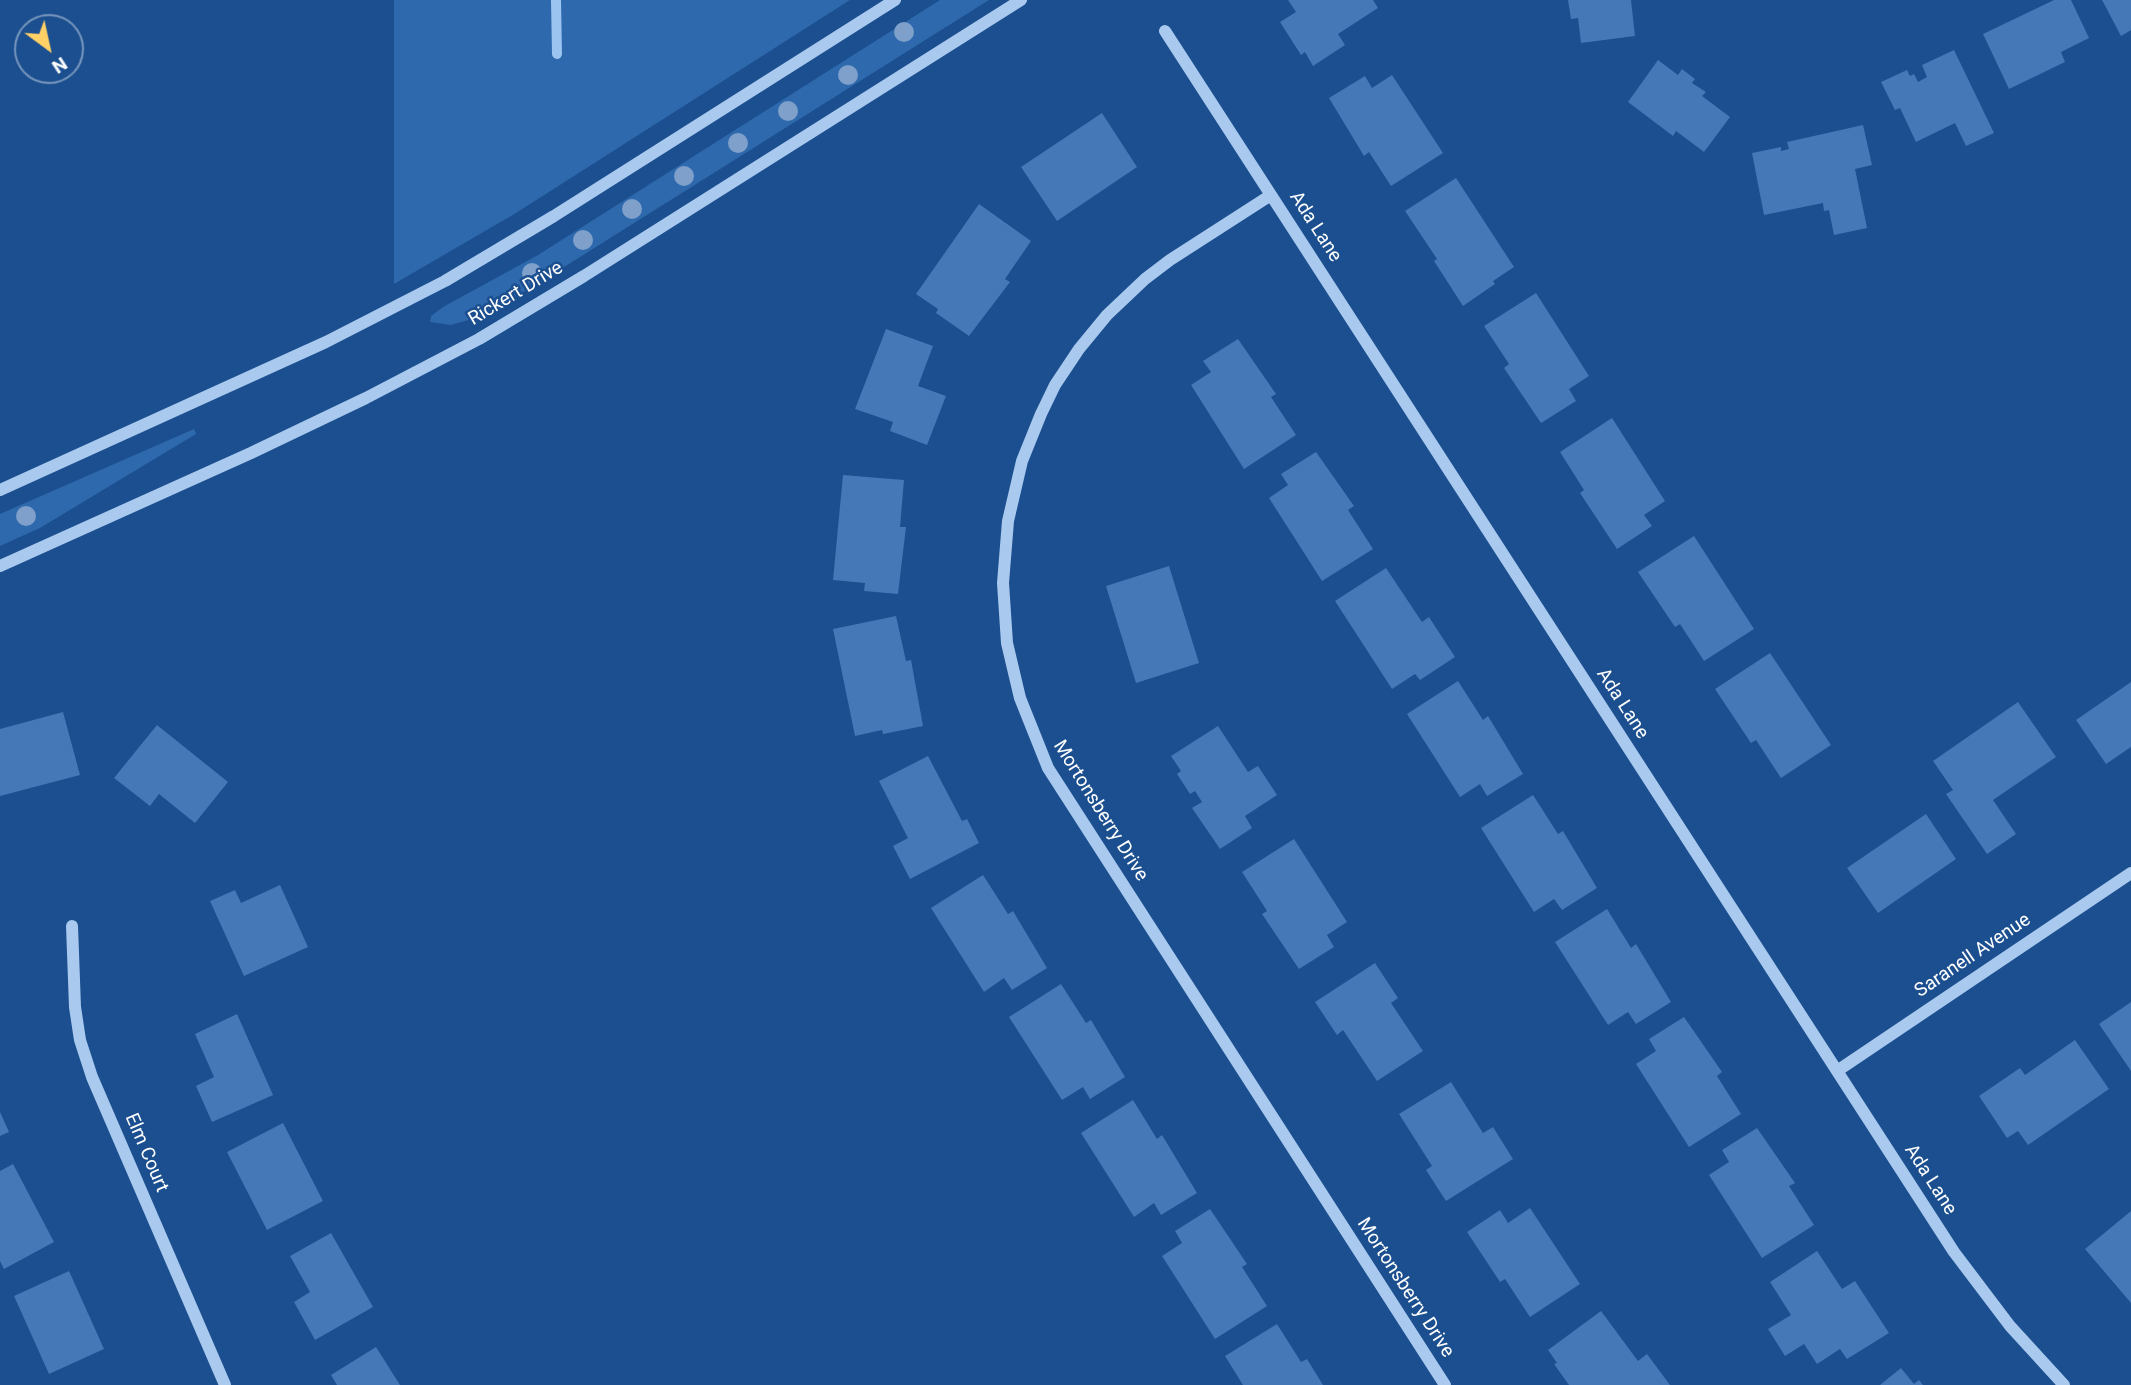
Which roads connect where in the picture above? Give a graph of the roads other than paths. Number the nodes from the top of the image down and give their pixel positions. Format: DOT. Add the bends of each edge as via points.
graph roads {
  1 [pos="895,0"];
  2 [pos="1021,0"];
  3 [pos="1164,31"];
  4 [pos="1270,195"];
  5 [pos="0,490"];
  6 [pos="0,566"];
  7 [pos="2131,873"];
  8 [pos="72,926"];
  9 [pos="1837,1071"];
  10 [pos="226,1385"];
  11 [pos="1445,1385"];
  12 [pos="2064,1385"];
  1 -- 5 [label="street" via="444,281 315,347"];
  2 -- 6 [label="street, Rickert Drive" via="479,339 251,453"];
  3 -- 4 [label="street, Ada Lane"];
  4 -- 9 [label="street, Ada Lane"];
  4 -- 11 [label="street, Mortonsberry Drive" via="1145,279 1107,315 1055,385 1022,461 1008,521 1003,583 1007,643 1020,698 1048,768"];
  7 -- 9 [label="street, Saranell Avenue"];
  8 -- 10 [label="street, Elm Court" via="79,1040"];
  9 -- 12 [label="street, Ada Lane" via="1954,1252 2010,1326"];
}
